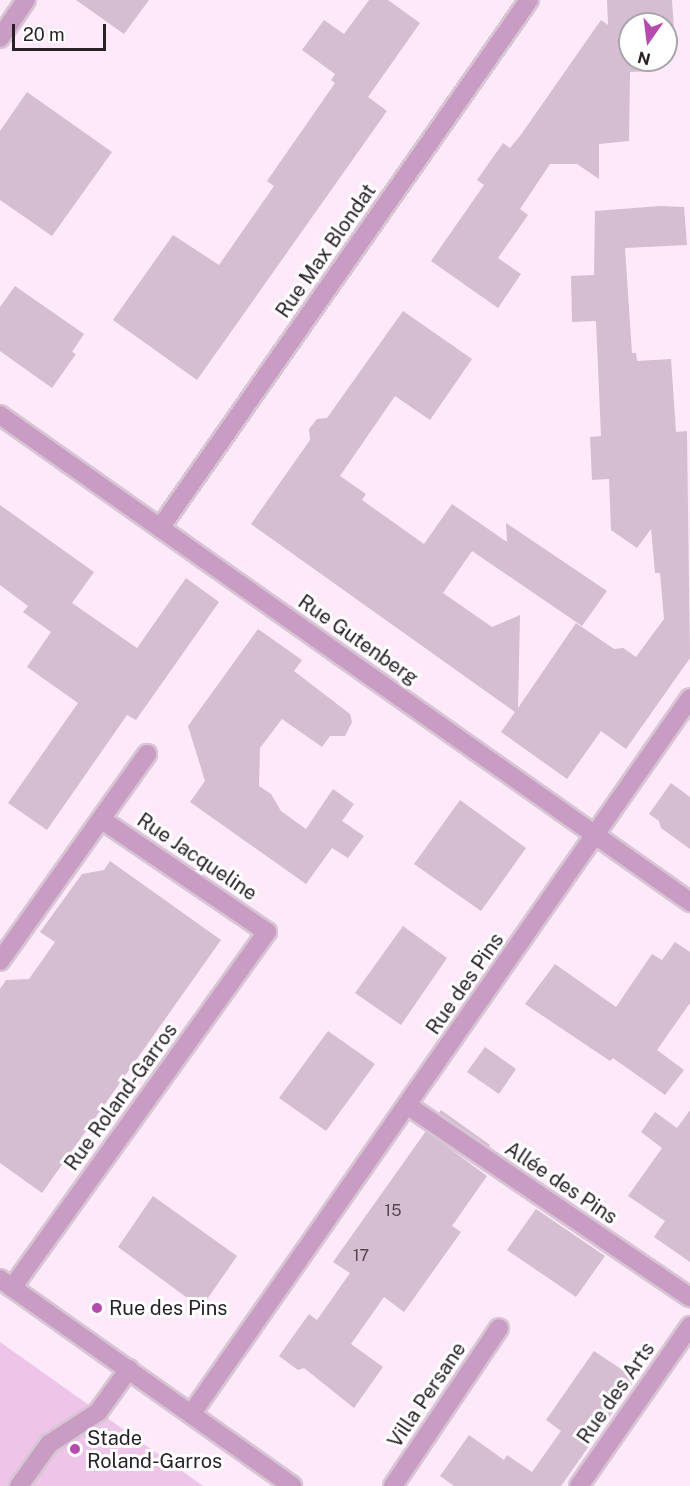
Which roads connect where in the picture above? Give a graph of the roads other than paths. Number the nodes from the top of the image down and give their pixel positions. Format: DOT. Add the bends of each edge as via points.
graph roads {
  1 [pos="26,0"];
  2 [pos="529,0"];
  3 [pos="0,38"];
  4 [pos="0,415"];
  5 [pos="160,528"];
  6 [pos="690,698"];
  7 [pos="147,754"];
  8 [pos="101,819"];
  9 [pos="596,835"];
  10 [pos="690,902"];
  11 [pos="267,932"];
  12 [pos="0,961"];
  13 [pos="407,1105"];
  14 [pos="6,1283"];
  15 [pos="690,1297"];
  16 [pos="690,1326"];
  17 [pos="499,1328"];
  18 [pos="129,1369"];
  19 [pos="192,1413"];
  20 [pos="19,1486"];
  21 [pos="292,1486"];
  22 [pos="393,1486"];
  23 [pos="579,1486"];
  1 -- 3 [label="street"];
  2 -- 5 [label="street, Rue Max Blondat"];
  4 -- 5 [label="street, Rue Gutenberg"];
  5 -- 9 [label="street, Rue Gutenberg"];
  6 -- 9 [label="street, Rue des Pins"];
  7 -- 8 [label="street"];
  8 -- 11 [label="street, Rue Jacqueline"];
  8 -- 12 [label="street"];
  9 -- 10 [label="street, Rue Gutenberg"];
  9 -- 13 [label="street, Rue des Pins"];
  11 -- 14 [label="street, Rue Roland-Garros"];
  13 -- 15 [label="street, Allée des Pins"];
  13 -- 19 [label="street, Rue des Pins"];
  14 -- 18 [label="street"];
  16 -- 23 [label="street, Rue des Arts"];
  17 -- 22 [label="street, Villa Persane"];
  18 -- 19 [label="street"];
  18 -- 20 [label="street" via="98,1412 49,1444"];
  19 -- 21 [label="street"];
}
